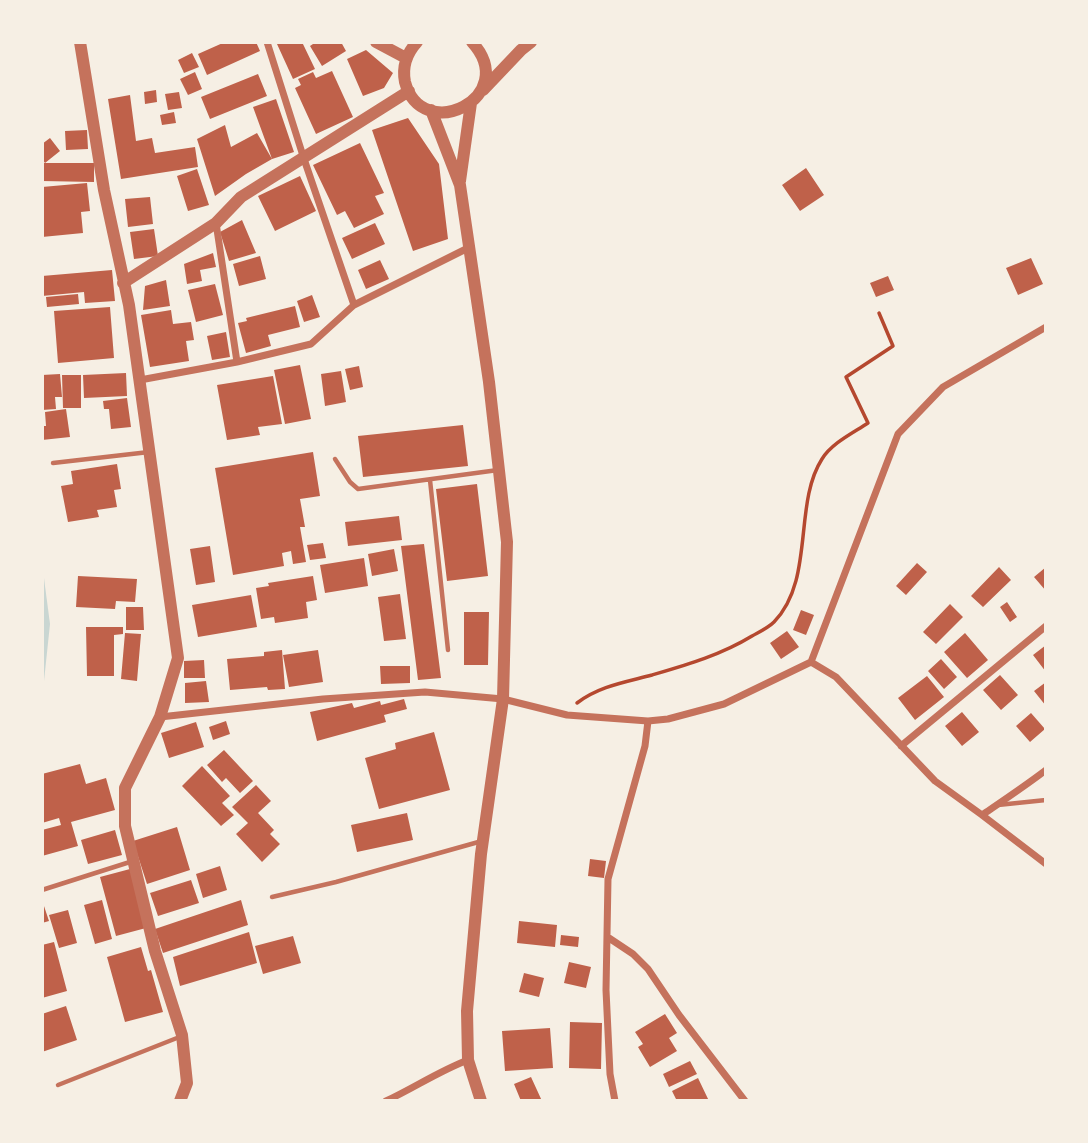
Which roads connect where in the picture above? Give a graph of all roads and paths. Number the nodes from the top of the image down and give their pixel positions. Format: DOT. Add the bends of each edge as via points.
graph roads {
  1 [pos="80,42"];
  2 [pos="267,42"];
  3 [pos="376,42"];
  4 [pos="417,42"];
  5 [pos="472,42"];
  6 [pos="531,42"];
  7 [pos="406,58"];
  8 [pos="409,91"];
  9 [pos="480,93"];
  10 [pos="471,103"];
  11 [pos="431,110"];
  12 [pos="304,159"];
  13 [pos="460,185"];
  14 [pos="216,223"];
  15 [pos="468,248"];
  16 [pos="123,283"];
  17 [pos="354,305"];
  18 [pos="879,313"];
  19 [pos="1046,327"];
  20 [pos="237,362"];
  21 [pos="139,380"];
  22 [pos="150,452"];
  23 [pos="335,459"];
  24 [pos="53,463"];
  25 [pos="499,470"];
  26 [pos="430,480"];
  27 [pos="1046,626"];
  28 [pos="448,650"];
  29 [pos="811,662"];
  30 [pos="503,699"];
  31 [pos="567,715"];
  32 [pos="160,717"];
  33 [pos="648,721"];
  34 [pos="901,746"];
  35 [pos="1046,770"];
  36 [pos="1046,800"];
  37 [pos="994,805"];
  38 [pos="982,815"];
  39 [pos="483,841"];
  40 [pos="134,861"];
  41 [pos="1046,864"];
  42 [pos="42,890"];
  43 [pos="272,897"];
  44 [pos="608,939"];
  45 [pos="183,1035"];
  46 [pos="468,1060"];
  47 [pos="58,1085"];
  48 [pos="180,1101"];
  49 [pos="386,1101"];
  50 [pos="481,1101"];
  51 [pos="615,1101"];
  52 [pos="745,1101"];
  1 -- 16 [label="street"];
  2 -- 12 [label="street"];
  3 -- 7 [label="street"];
  4 -- 7 [label="street"];
  5 -- 9 [label="street" via="486,67"];
  6 -- 9 [label="street"];
  7 -- 8 [label="street"];
  8 -- 11 [label="street"];
  8 -- 12 [label="street"];
  9 -- 10 [label="street"];
  10 -- 11 [label="street" via="452,112"];
  10 -- 13 [label="street"];
  11 -- 13 [label="street"];
  12 -- 14 [label="street" via="241,197"];
  12 -- 17 [label="street"];
  13 -- 15 [label="street"];
  14 -- 16 [label="street"];
  14 -- 20 [label="street"];
  15 -- 17 [label="street"];
  15 -- 25 [label="street"];
  16 -- 21 [label="street"];
  17 -- 20 [label="street" via="311,344"];
  18 -- 31 [label="path" via="894,346 846,377 868,423 822,458 813,478 797,577 790,599 773,624 713,655 590,694"];
  19 -- 29 [label="street" via="943,387 898,434"];
  20 -- 21 [label="street"];
  21 -- 22 [label="street"];
  22 -- 24 [label="lane"];
  22 -- 32 [label="street" via="178,658"];
  23 -- 26 [label="lane" via="358,489"];
  25 -- 26 [label="lane"];
  25 -- 30 [label="street" via="507,542"];
  26 -- 28 [label="lane"];
  27 -- 34 [label="street"];
  29 -- 33 [label="street" via="724,704"];
  29 -- 34 [label="street" via="836,677"];
  30 -- 31 [label="street"];
  30 -- 32 [label="street" via="425,692"];
  30 -- 39 [label="street"];
  31 -- 33 [label="street"];
  32 -- 40 [label="street" via="125,788 125,826"];
  33 -- 44 [label="street" via="608,879"];
  34 -- 38 [label="street"];
  35 -- 37 [label="street"];
  36 -- 37 [label="lane"];
  37 -- 38 [label="street"];
  38 -- 41 [label="street"];
  39 -- 43 [label="lane"];
  39 -- 46 [label="street" via="467,1011"];
  40 -- 42 [label="lane"];
  40 -- 45 [label="street" via="155,951"];
  44 -- 51 [label="street" via="606,990"];
  44 -- 52 [label="street" via="648,969"];
  45 -- 47 [label="lane"];
  45 -- 48 [label="street" via="187,1083"];
  46 -- 49 [label="street"];
  46 -- 50 [label="street"];
}
